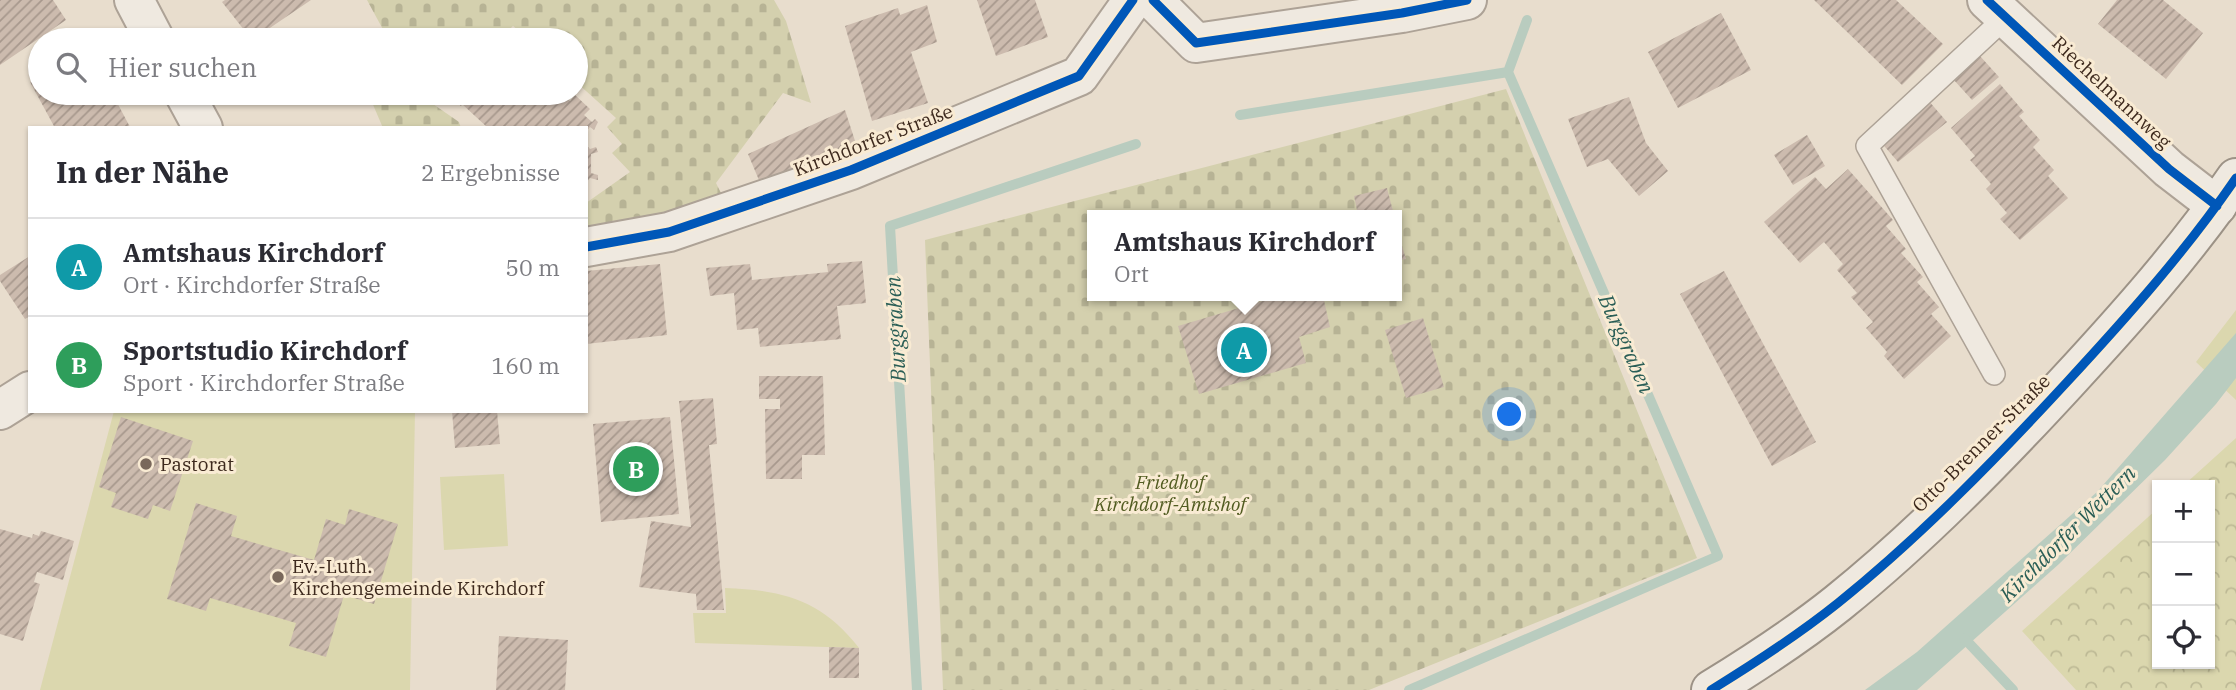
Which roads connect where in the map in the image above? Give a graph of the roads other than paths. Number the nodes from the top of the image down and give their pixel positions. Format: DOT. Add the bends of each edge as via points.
graph roads {
  1 [pos="134,0"];
  2 [pos="1133,0"];
  3 [pos="1153,0"];
  4 [pos="1467,0"];
  5 [pos="1997,9"];
  6 [pos="149,28"];
  7 [pos="191,105"];
  8 [pos="202,126"];
  9 [pos="2226,192"];
  10 [pos="588,247"];
  11 [pos="1994,374"];
  12 [pos="28,392"];
  13 [pos="0,411"];
  14 [pos="1711,690"];
  1 -- 6 [label="street"];
  2 -- 10 [label="street, Kirchdorfer Straße" via="1079,76 838,175 669,232"];
  3 -- 4 [label="street" via="1196,43"];
  5 -- 9 [label="street, Riechelmannweg" via="2169,169"];
  5 -- 11 [label="lane" via="1867,146"];
  7 -- 8 [label="street"];
  9 -- 14 [label="street, Otto-Brenner-Straße" via="2118,326 1960,492 1839,602"];
  12 -- 13 [label="street"];
}
